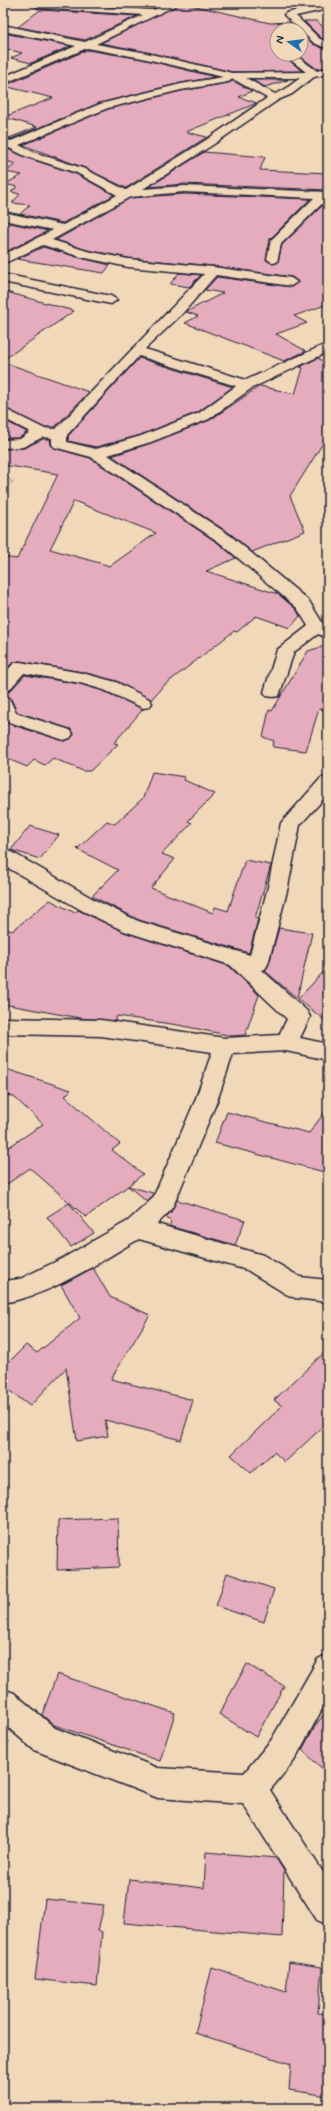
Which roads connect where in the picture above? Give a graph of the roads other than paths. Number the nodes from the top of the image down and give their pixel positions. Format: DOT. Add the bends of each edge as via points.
graph roads {
  1 [pos="176,3"];
  2 [pos="38,6"];
  3 [pos="328,6"];
  4 [pos="157,13"];
  5 [pos="16,20"];
  6 [pos="3,28"];
  7 [pos="86,45"];
  8 [pos="328,46"];
  9 [pos="298,62"];
  10 [pos="195,68"];
  11 [pos="328,71"];
  12 [pos="220,74"];
  13 [pos="313,74"];
  14 [pos="237,77"];
  15 [pos="3,81"];
  16 [pos="181,87"];
  17 [pos="274,98"];
  18 [pos="7,142"];
  19 [pos="126,195"];
  20 [pos="326,195"];
  21 [pos="3,216"];
  22 [pos="66,229"];
  23 [pos="42,242"];
  24 [pos="272,259"];
  25 [pos="3,260"];
  26 [pos="213,271"];
  27 [pos="3,278"];
  28 [pos="291,282"];
  29 [pos="111,300"];
  30 [pos="328,347"];
  31 [pos="136,351"];
  32 [pos="247,385"];
  33 [pos="3,412"];
  34 [pos="40,432"];
  35 [pos="60,434"];
  36 [pos="3,444"];
  37 [pos="96,454"];
  38 [pos="322,630"];
  39 [pos="3,686"];
  40 [pos="273,692"];
  41 [pos="3,702"];
  42 [pos="143,703"];
  43 [pos="64,734"];
  44 [pos="328,782"];
  45 [pos="3,856"];
  46 [pos="237,960"];
  47 [pos="3,1026"];
  48 [pos="286,1043"];
  49 [pos="225,1046"];
  50 [pos="328,1052"];
  51 [pos="137,1228"];
  52 [pos="328,1291"];
  53 [pos="3,1292"];
  54 [pos="328,1669"];
  55 [pos="3,1704"];
  56 [pos="251,1789"];
  57 [pos="328,1908"];
  1 -- 4 [label="street"];
  2 -- 4 [label="street"];
  3 -- 8 [label="street" via="289,15 317,41"];
  4 -- 7 [label="street" via="114,30"];
  5 -- 6 [label="street"];
  6 -- 7 [label="street"];
  7 -- 10 [label="street"];
  7 -- 15 [label="street"];
  9 -- 13 [label="street"];
  10 -- 12 [label="street"];
  10 -- 16 [label="street"];
  11 -- 13 [label="street"];
  12 -- 13 [label="street"];
  12 -- 14 [label="street"];
  13 -- 17 [label="street" via="288,92"];
  14 -- 16 [label="street"];
  14 -- 17 [label="street"];
  16 -- 18 [label="street" via="104,106"];
  17 -- 19 [label="street"];
  18 -- 19 [label="street" via="30,154 81,171"];
  19 -- 20 [label="street" via="184,189"];
  19 -- 22 [label="street"];
  20 -- 24 [label="street" via="275,243"];
  21 -- 22 [label="street"];
  22 -- 23 [label="street"];
  23 -- 25 [label="street"];
  23 -- 26 [label="street" via="128,263"];
  26 -- 28 [label="street"];
  26 -- 31 [label="street"];
  27 -- 29 [label="street"];
  30 -- 32 [label="street"];
  31 -- 32 [label="street"];
  31 -- 35 [label="street"];
  32 -- 37 [label="street" via="204,416 146,439"];
  33 -- 34 [label="street"];
  34 -- 35 [label="street"];
  34 -- 36 [label="street" via="23,443"];
  35 -- 37 [label="street" via="59,444"];
  37 -- 38 [label="street" via="225,539 303,605"];
  38 -- 40 [label="street" via="286,650"];
  39 -- 42 [label="street" via="20,667 37,669 110,686"];
  41 -- 43 [label="street" via="9,716"];
  44 -- 46 [label="street" via="291,823 258,964"];
  45 -- 46 [label="street" via="90,906 131,926"];
  46 -- 48 [label="street" via="299,1017"];
  47 -- 49 [label="street" via="101,1028"];
  48 -- 49 [label="street"];
  48 -- 50 [label="street"];
  49 -- 51 [label="street" via="206,1101 162,1204"];
  51 -- 52 [label="street" via="254,1262 295,1287"];
  51 -- 53 [label="street" via="23,1289"];
  54 -- 56 [label="street" via="283,1750"];
  55 -- 56 [label="street" via="45,1739 158,1783"];
  56 -- 57 [label="street"];
}
